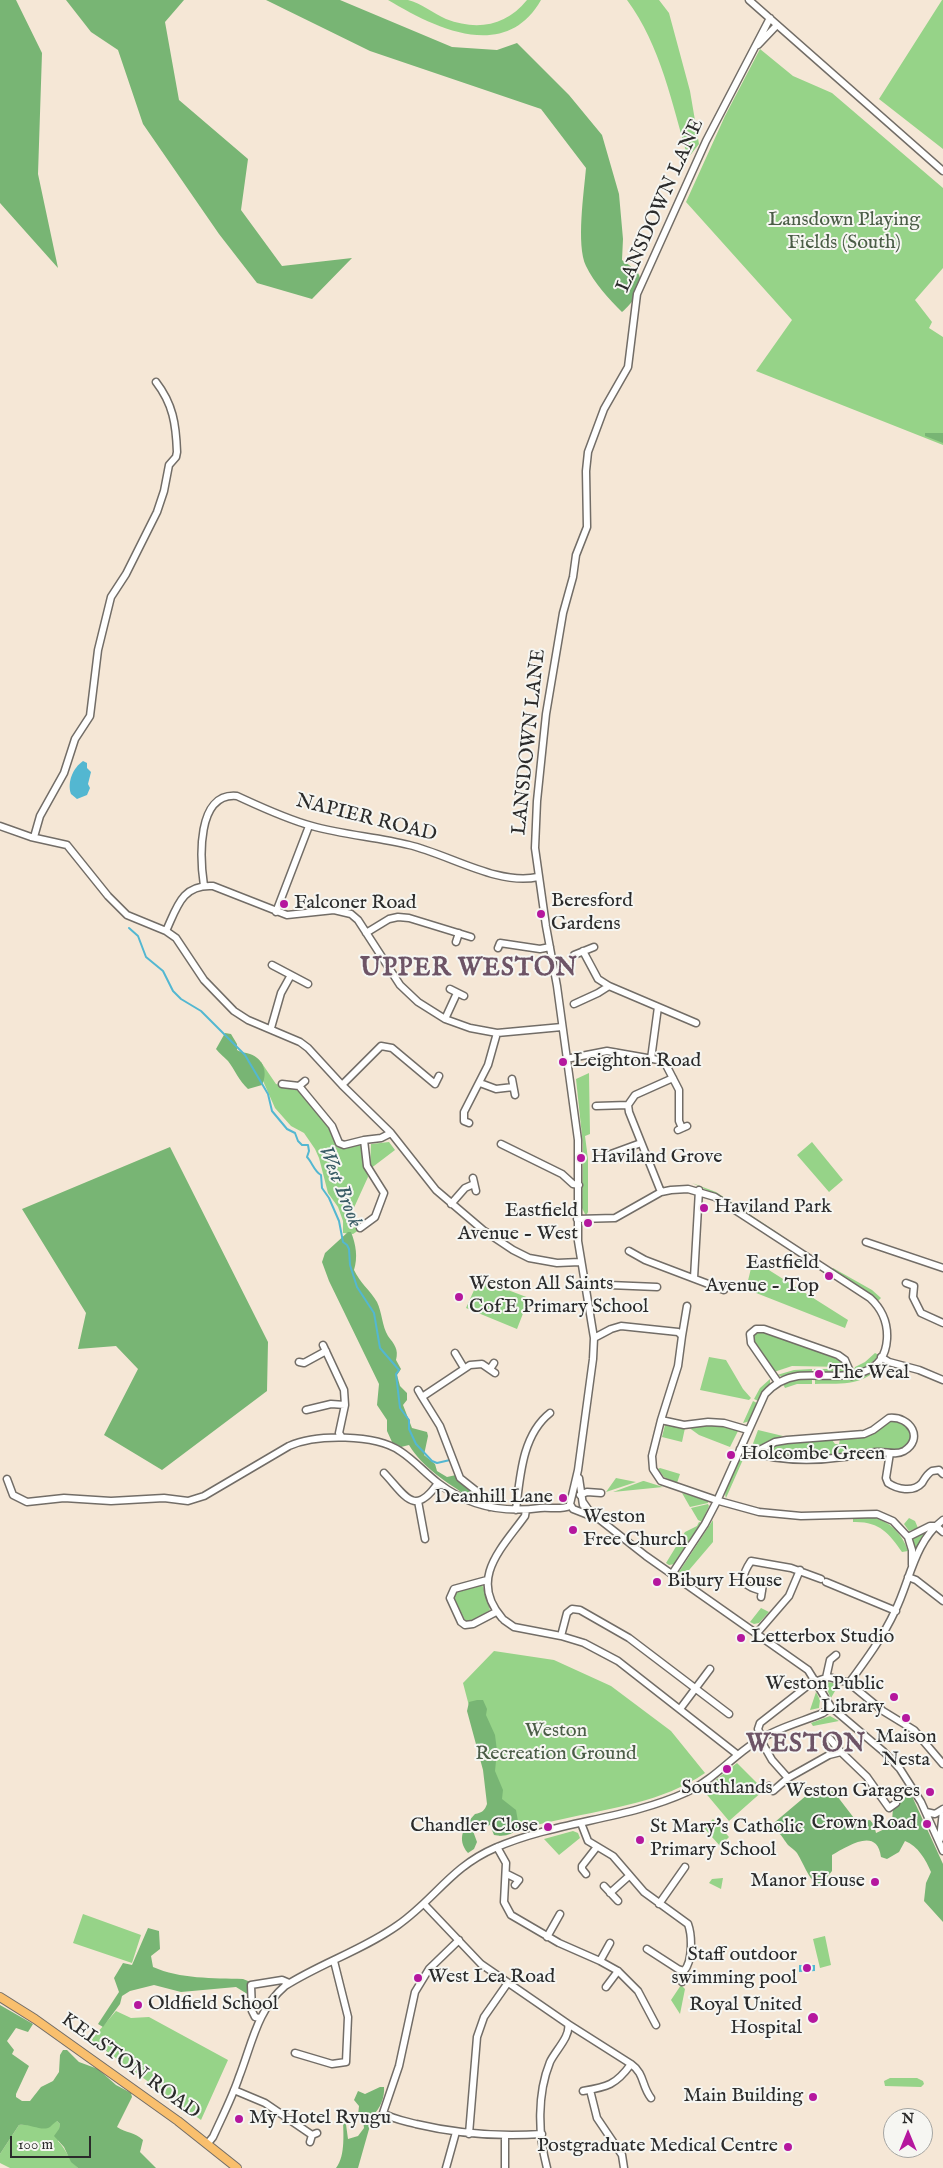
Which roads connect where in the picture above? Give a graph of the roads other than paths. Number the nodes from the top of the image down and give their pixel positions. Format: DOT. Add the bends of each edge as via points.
graph roads {
  1 [pos="749,0"];
  2 [pos="770,18"];
  3 [pos="777,25"];
  4 [pos="752,52"];
  5 [pos="943,171"];
  6 [pos="156,382"];
  7 [pos="0,826"];
  8 [pos="309,826"];
  9 [pos="34,837"];
  10 [pos="538,877"];
  11 [pos="204,886"];
  12 [pos="276,912"];
  13 [pos="166,931"];
  14 [pos="366,933"];
  15 [pos="459,933"];
  16 [pos="471,937"];
  17 [pos="456,942"];
  18 [pos="550,947"];
  19 [pos="594,947"];
  20 [pos="498,948"];
  21 [pos="583,951"];
  22 [pos="574,955"];
  23 [pos="272,965"];
  24 [pos="291,975"];
  25 [pos="308,984"];
  26 [pos="608,986"];
  27 [pos="450,989"];
  28 [pos="574,1004"];
  29 [pos="658,1007"];
  30 [pos="446,1019"];
  31 [pos="696,1023"];
  32 [pos="562,1027"];
  33 [pos="271,1028"];
  34 [pos="496,1033"];
  35 [pos="566,1059"];
  36 [pos="651,1059"];
  37 [pos="439,1076"];
  38 [pos="673,1078"];
  39 [pos="512,1079"];
  40 [pos="305,1081"];
  41 [pos="480,1083"];
  42 [pos="282,1084"];
  43 [pos="299,1086"];
  44 [pos="342,1086"];
  45 [pos="514,1086"];
  46 [pos="515,1095"];
  47 [pos="628,1105"];
  48 [pos="595,1107"];
  49 [pos="469,1123"];
  50 [pos="682,1128"];
  51 [pos="391,1133"];
  52 [pos="364,1140"];
  53 [pos="642,1143"];
  54 [pos="501,1144"];
  55 [pos="600,1159"];
  56 [pos="474,1184"];
  57 [pos="579,1185"];
  58 [pos="698,1190"];
  59 [pos="662,1192"];
  60 [pos="451,1204"];
  61 [pos="577,1219"];
  62 [pos="370,1221"];
  63 [pos="360,1228"];
  64 [pos="374,1229"];
  65 [pos="866,1242"];
  66 [pos="629,1251"];
  67 [pos="580,1262"];
  68 [pos="943,1268"];
  69 [pos="694,1278"];
  70 [pos="906,1283"];
  71 [pos="585,1284"];
  72 [pos="657,1288"];
  73 [pos="724,1290"];
  74 [pos="687,1306"];
  75 [pos="943,1323"];
  76 [pos="682,1336"];
  77 [pos="594,1338"];
  78 [pos="455,1353"];
  79 [pos="882,1357"];
  80 [pos="494,1363"];
  81 [pos="303,1364"];
  82 [pos="464,1368"];
  83 [pos="852,1376"];
  84 [pos="943,1380"];
  85 [pos="778,1382"];
  86 [pos="418,1390"];
  87 [pos="422,1397"];
  88 [pos="345,1405"];
  89 [pos="306,1410"];
  90 [pos="550,1413"];
  91 [pos="661,1420"];
  92 [pos="748,1430"];
  93 [pos="341,1436"];
  94 [pos="740,1449"];
  95 [pos="754,1453"];
  96 [pos="890,1453"];
  97 [pos="578,1470"];
  98 [pos="384,1473"];
  99 [pos="943,1474"];
  100 [pos="6,1479"];
  101 [pos="438,1483"];
  102 [pos="601,1493"];
  103 [pos="572,1498"];
  104 [pos="582,1499"];
  105 [pos="418,1501"];
  106 [pos="718,1501"];
  107 [pos="570,1506"];
  108 [pos="490,1507"];
  109 [pos="516,1510"];
  110 [pos="526,1510"];
  111 [pos="576,1510"];
  112 [pos="601,1520"];
  113 [pos="943,1520"];
  114 [pos="936,1526"];
  115 [pos="943,1532"];
  116 [pos="427,1536"];
  117 [pos="908,1537"];
  118 [pos="912,1565"];
  119 [pos="800,1570"];
  120 [pos="672,1574"];
  121 [pos="908,1577"];
  122 [pos="487,1580"];
  123 [pos="762,1591"];
  124 [pos="943,1600"];
  125 [pos="896,1611"];
  126 [pos="496,1612"];
  127 [pos="757,1633"];
  128 [pos="561,1636"];
  129 [pos="836,1654"];
  130 [pos="710,1669"];
  131 [pos="826,1678"];
  132 [pos="816,1680"];
  133 [pos="849,1683"];
  134 [pos="695,1689"];
  135 [pos="832,1707"];
  136 [pos="680,1709"];
  137 [pos="728,1714"];
  138 [pos="761,1738"];
  139 [pos="830,1739"];
  140 [pos="841,1752"];
  141 [pos="738,1755"];
  142 [pos="943,1764"];
  143 [pos="788,1778"];
  144 [pos="769,1786"];
  145 [pos="896,1802"];
  146 [pos="943,1810"];
  147 [pos="926,1812"];
  148 [pos="580,1823"];
  149 [pos="497,1847"];
  150 [pos="596,1848"];
  151 [pos="942,1848"];
  152 [pos="685,1867"];
  153 [pos="507,1874"];
  154 [pos="586,1874"];
  155 [pos="629,1876"];
  156 [pos="515,1885"];
  157 [pos="604,1886"];
  158 [pos="610,1893"];
  159 [pos="618,1902"];
  160 [pos="424,1904"];
  161 [pos="659,1904"];
  162 [pos="560,1914"];
  163 [pos="547,1937"];
  164 [pos="459,1940"];
  165 [pos="610,1943"];
  166 [pos="647,1948"];
  167 [pos="334,1961"];
  168 [pos="600,1961"];
  169 [pos="684,1970"];
  170 [pos="618,1971"];
  171 [pos="682,1982"];
  172 [pos="290,1983"];
  173 [pos="507,1984"];
  174 [pos="606,1987"];
  175 [pos="0,1997"];
  176 [pos="259,2018"];
  177 [pos="568,2024"];
  178 [pos="656,2025"];
  179 [pos="295,2053"];
  180 [pos="631,2064"];
  181 [pos="234,2090"];
  182 [pos="651,2098"];
  183 [pos="456,2132"];
  184 [pos="469,2134"];
  185 [pos="542,2134"];
  186 [pos="505,2136"];
  187 [pos="313,2137"];
  188 [pos="208,2144"];
  189 [pos="237,2168"];
  190 [pos="446,2168"];
  191 [pos="506,2168"];
  192 [pos="547,2168"];
  193 [pos="624,2168"];
  1 -- 2 [label="street"];
  2 -- 3 [label="street"];
  2 -- 4 [label="street, LANSDOWN LANE"];
  3 -- 4 [label="street, LANSDOWN LANE"];
  3 -- 5 [label="street"];
  4 -- 10 [label="street, LANSDOWN LANE" via="710,133 640,286 635,301 628,368 604,410 588,452 587,527 576,555 560,630 542,746 535,833"];
  6 -- 9 [label="street" via="172,409 176,457 168,465 157,512 111,597 98,650 90,716 40,816"];
  7 -- 9 [label="street"];
  8 -- 10 [label="street, NAPIER ROAD" via="408,844 503,876"];
  8 -- 11 [label="street, NAPIER ROAD" via="237,796 220,798 210,809 200,848"];
  8 -- 12 [label="street"];
  9 -- 13 [label="street" via="67,845 120,910"];
  10 -- 18 [label="street, LANSDOWN LANE"];
  11 -- 12 [label="street" via="213,886"];
  11 -- 13 [label="street" via="185,894"];
  12 -- 14 [label="street" via="292,916 342,910 358,920"];
  13 -- 33 [label="street" via="176,938 223,1002 248,1020"];
  14 -- 15 [label="street" via="398,917"];
  14 -- 30 [label="street" via="400,985 418,1002"];
  15 -- 16 [label="street"];
  15 -- 17 [label="street"];
  18 -- 20 [label="street" via="540,949 500,943"];
  18 -- 32 [label="street, LANSDOWN LANE"];
  19 -- 21 [label="street"];
  21 -- 22 [label="street"];
  21 -- 26 [label="street" via="598,980"];
  23 -- 24 [label="street"];
  24 -- 25 [label="street"];
  24 -- 33 [label="street"];
  26 -- 28 [label="street"];
  26 -- 29 [label="street"];
  27 -- 30 [label="street" via="461,994"];
  29 -- 31 [label="street"];
  29 -- 36 [label="street"];
  30 -- 34 [label="street"];
  32 -- 34 [label="street"];
  32 -- 35 [label="street, LANSDOWN LANE"];
  33 -- 44 [label="street" via="308,1048"];
  34 -- 41 [label="street"];
  35 -- 36 [label="street" via="607,1051"];
  35 -- 57 [label="street, LANSDOWN LANE" via="578,1140"];
  36 -- 38 [label="street" via="664,1061"];
  37 -- 44 [label="street" via="435,1084 392,1048 381,1046"];
  38 -- 47 [label="street" via="635,1095"];
  38 -- 50 [label="street" via="679,1090"];
  39 -- 45 [label="street"];
  40 -- 43 [label="street"];
  41 -- 45 [label="street" via="496,1089"];
  41 -- 49 [label="street" via="464,1112 464,1121"];
  42 -- 43 [label="street"];
  43 -- 52 [label="street" via="332,1126 339,1143 344,1145"];
  44 -- 51 [label="street"];
  45 -- 46 [label="street"];
  47 -- 48 [label="street"];
  47 -- 53 [label="street"];
  51 -- 52 [label="street"];
  51 -- 60 [label="street"];
  52 -- 62 [label="street" via="367,1166 384,1193"];
  53 -- 55 [label="street"];
  53 -- 59 [label="street"];
  54 -- 57 [label="street"];
  56 -- 60 [label="street" via="465,1188"];
  57 -- 61 [label="street, LANSDOWN LANE"];
  58 -- 59 [label="street" via="682,1188"];
  58 -- 69 [label="street"];
  58 -- 79 [label="street" via="714,1197 870,1298 883,1314 887,1327"];
  59 -- 61 [label="street" via="615,1218"];
  60 -- 67 [label="street" via="520,1254 557,1263"];
  61 -- 67 [label="street, LANSDOWN LANE"];
  62 -- 63 [label="street"];
  62 -- 64 [label="street"];
  65 -- 68 [label="street"];
  66 -- 69 [label="street"];
  67 -- 71 [label="street, LANSDOWN LANE"];
  69 -- 73 [label="street"];
  70 -- 75 [label="street" via="914,1286 914,1297 921,1313"];
  71 -- 72 [label="street"];
  71 -- 77 [label="street, LANSDOWN LANE"];
  74 -- 76 [label="street"];
  76 -- 77 [label="street" via="678,1332 621,1326"];
  76 -- 91 [label="street" via="678,1366"];
  77 -- 97 [label="street, LANSDOWN LANE"];
  78 -- 82 [label="street"];
  79 -- 83 [label="street" via="865,1372"];
  79 -- 84 [label="street"];
  80 -- 82 [label="street" via="492,1371 482,1364"];
  81 -- 88 [label="street" via="324,1348 344,1390"];
  82 -- 87 [label="street"];
  83 -- 85 [label="street" via="798,1376"];
  83 -- 85 [label="street" via="845,1360 838,1355 756,1329 750,1334 752,1343"];
  85 -- 92 [label="street" via="765,1394"];
  86 -- 87 [label="street"];
  87 -- 108 [label="street" via="440,1426 460,1478 489,1501"];
  88 -- 89 [label="street" via="332,1404"];
  88 -- 93 [label="street" via="340,1421"];
  90 -- 109 [label="street" via="542,1420 525,1453"];
  91 -- 92 [label="street" via="684,1425 724,1423"];
  91 -- 106 [label="street" via="652,1456 656,1474 667,1484"];
  92 -- 94 [label="street"];
  93 -- 100 [label="street" via="294,1443 193,1500 64,1498 27,1502 13,1495"];
  93 -- 101 [label="street" via="399,1449"];
  94 -- 95 [label="street"];
  94 -- 106 [label="street"];
  95 -- 96 [label="street" via="803,1460"];
  95 -- 96 [label="street" via="775,1442 864,1434 889,1418 903,1419 912,1427 912,1442 902,1453"];
  96 -- 99 [label="street" via="886,1478 892,1486 910,1488 918,1486 932,1471 940,1470"];
  97 -- 103 [label="street, LANSDOWN LANE"];
  97 -- 104 [label="street, LANSDOWN LANE"];
  98 -- 105 [label="street" via="388,1482 402,1494"];
  101 -- 105 [label="street" via="429,1496"];
  101 -- 108 [label="street" via="467,1500"];
  102 -- 104 [label="street" via="587,1492"];
  103 -- 104 [label="street"];
  103 -- 107 [label="street"];
  104 -- 111 [label="street" via="582,1507"];
  104 -- 112 [label="street" via="590,1512"];
  105 -- 116 [label="street"];
  106 -- 117 [label="street" via="776,1514 876,1514 893,1521"];
  106 -- 120 [label="street"];
  107 -- 110 [label="street"];
  107 -- 111 [label="street"];
  108 -- 109 [label="street"];
  109 -- 110 [label="street"];
  110 -- 122 [label="street" via="526,1516 493,1562"];
  111 -- 112 [label="street"];
  112 -- 120 [label="street"];
  113 -- 114 [label="street"];
  114 -- 115 [label="street"];
  114 -- 117 [label="street"];
  114 -- 118 [label="street"];
  117 -- 118 [label="street"];
  118 -- 121 [label="street"];
  119 -- 123 [label="street" via="751,1561 745,1585"];
  119 -- 125 [label="street"];
  119 -- 127 [label="street" via="789,1596"];
  120 -- 127 [label="street"];
  121 -- 124 [label="street"];
  121 -- 125 [label="street"];
  122 -- 126 [label="street" via="489,1597"];
  122 -- 126 [label="street" via="454,1589 450,1598 465,1625"];
  125 -- 133 [label="street"];
  126 -- 128 [label="street" via="514,1627"];
  127 -- 132 [label="street" via="799,1662"];
  128 -- 134 [label="street" via="567,1613 572,1609 580,1610 629,1638"];
  128 -- 136 [label="street" via="584,1643 618,1661"];
  129 -- 131 [label="street" via="830,1660"];
  130 -- 134 [label="street"];
  131 -- 132 [label="street"];
  131 -- 133 [label="street"];
  132 -- 135 [label="street"];
  132 -- 138 [label="street" via="760,1723"];
  133 -- 142 [label="street" via="914,1730"];
  134 -- 136 [label="street"];
  134 -- 137 [label="street"];
  135 -- 138 [label="street"];
  135 -- 147 [label="street" via="900,1769"];
  136 -- 141 [label="street"];
  138 -- 141 [label="street"];
  138 -- 143 [label="street" via="772,1760"];
  139 -- 140 [label="street"];
  140 -- 143 [label="street" via="829,1755"];
  140 -- 145 [label="street" via="867,1777 889,1808"];
  141 -- 148 [label="street" via="685,1792 657,1803"];
  143 -- 144 [label="street" via="773,1790"];
  146 -- 147 [label="street" via="935,1814"];
  146 -- 151 [label="street" via="939,1833"];
  147 -- 151 [label="street"];
  148 -- 149 [label="street"];
  148 -- 150 [label="street" via="585,1838"];
  149 -- 153 [label="street" via="506,1863"];
  149 -- 160 [label="street" via="457,1870"];
  150 -- 154 [label="street" via="582,1866"];
  150 -- 155 [label="street" via="620,1862"];
  152 -- 161 [label="street"];
  153 -- 156 [label="street" via="519,1880"];
  153 -- 163 [label="street" via="504,1902 510,1915"];
  155 -- 158 [label="street"];
  155 -- 161 [label="street"];
  157 -- 158 [label="street"];
  158 -- 159 [label="street"];
  160 -- 164 [label="street"];
  160 -- 167 [label="street" via="384,1935"];
  161 -- 169 [label="street" via="682,1918 690,1928 690,1952"];
  162 -- 163 [label="street"];
  163 -- 168 [label="street"];
  164 -- 173 [label="street" via="481,1964"];
  164 -- 183 [label="street" via="429,1969 415,1992 399,2066 382,2109 385,2115"];
  165 -- 168 [label="street"];
  166 -- 169 [label="street"];
  167 -- 172 [label="street"];
  167 -- 179 [label="street" via="348,2017 346,2062 332,2064"];
  168 -- 170 [label="street"];
  169 -- 171 [label="street"];
  170 -- 174 [label="street"];
  170 -- 178 [label="street" via="638,1991"];
  172 -- 176 [label="street" via="273,1997"];
  172 -- 176 [label="street" via="282,1980 251,1985 252,2011"];
  173 -- 177 [label="street"];
  173 -- 184 [label="street" via="484,2017 476,2037"];
  175 -- 188 [label="main road, KELSTON ROAD"];
  176 -- 181 [label="street"];
  177 -- 180 [label="street"];
  177 -- 185 [label="street" via="568,2031 552,2058 543,2087 540,2110"];
  180 -- 182 [label="street" via="640,2072"];
  180 -- 193 [label="street" via="614,2083 586,2090 597,2118 622,2155"];
  181 -- 187 [label="street" via="265,2104"];
  181 -- 188 [label="street"];
  183 -- 184 [label="street"];
  183 -- 190 [label="street"];
  184 -- 186 [label="street"];
  185 -- 186 [label="street"];
  185 -- 192 [label="street"];
  186 -- 191 [label="street"];
  188 -- 189 [label="main road, KELSTON ROAD"];
}
